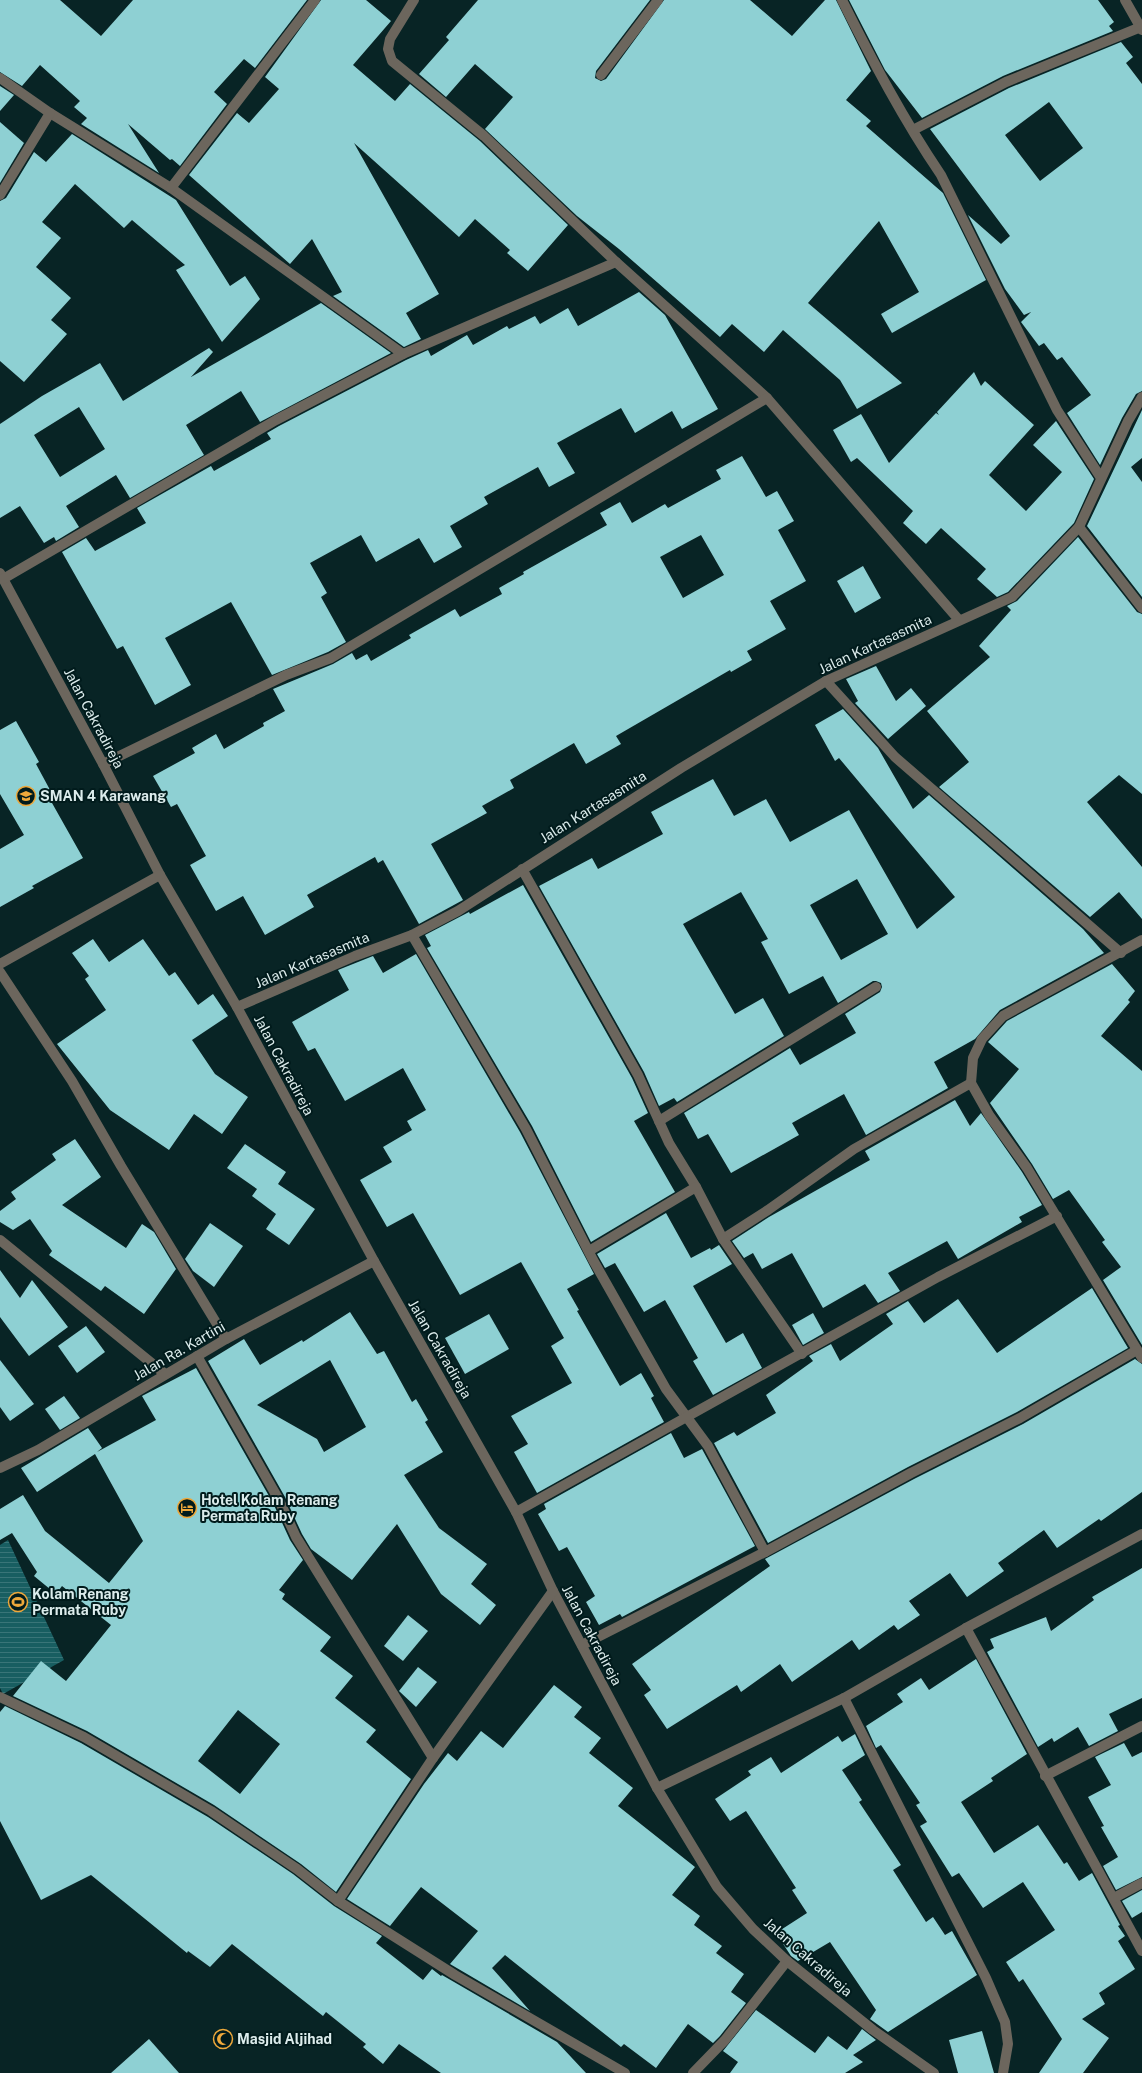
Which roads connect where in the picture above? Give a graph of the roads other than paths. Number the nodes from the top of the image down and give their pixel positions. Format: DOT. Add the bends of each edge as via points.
graph roads {
  1 [pos="315,0"];
  2 [pos="414,0"];
  3 [pos="658,0"];
  4 [pos="842,0"];
  5 [pos="1125,0"];
  6 [pos="1141,29"];
  7 [pos="601,75"];
  8 [pos="0,78"];
  9 [pos="50,113"];
  10 [pos="913,130"];
  11 [pos="171,188"];
  12 [pos="0,195"];
  13 [pos="616,262"];
  14 [pos="403,354"];
  15 [pos="1142,397"];
  16 [pos="767,398"];
  17 [pos="1101,478"];
  18 [pos="1079,527"];
  19 [pos="2,576"];
  20 [pos="1142,608"];
  21 [pos="959,620"];
  22 [pos="826,681"];
  23 [pos="103,764"];
  24 [pos="522,869"];
  25 [pos="160,875"];
  26 [pos="412,935"];
  27 [pos="1142,940"];
  28 [pos="1121,953"];
  29 [pos="0,964"];
  30 [pos="0,972"];
  31 [pos="876,987"];
  32 [pos="237,1007"];
  33 [pos="971,1083"];
  34 [pos="659,1121"];
  35 [pos="696,1187"];
  36 [pos="1057,1216"];
  37 [pos="723,1239"];
  38 [pos="0,1240"];
  39 [pos="589,1251"];
  40 [pos="374,1261"];
  41 [pos="226,1339"];
  42 [pos="802,1354"];
  43 [pos="1140,1354"];
  44 [pos="197,1356"];
  45 [pos="165,1374"];
  46 [pos="685,1417"];
  47 [pos="0,1468"];
  48 [pos="516,1512"];
  49 [pos="1142,1534"];
  50 [pos="765,1552"];
  51 [pos="553,1591"];
  52 [pos="966,1628"];
  53 [pos="582,1645"];
  54 [pos="0,1697"];
  55 [pos="844,1698"];
  56 [pos="1142,1726"];
  57 [pos="432,1758"];
  58 [pos="1045,1776"];
  59 [pos="657,1788"];
  60 [pos="1142,1884"];
  61 [pos="1114,1898"];
  62 [pos="338,1901"];
  63 [pos="1142,1951"];
  64 [pos="787,1961"];
  65 [pos="624,2073"];
  66 [pos="693,2073"];
  67 [pos="934,2073"];
  68 [pos="1003,2073"];
  1 -- 11 [label="street"];
  2 -- 13 [label="street" via="390,39 388,49 392,61 484,136"];
  3 -- 7 [label="street"];
  4 -- 10 [label="street" via="873,62"];
  5 -- 6 [label="street"];
  6 -- 10 [label="street" via="1006,82"];
  8 -- 9 [label="street"];
  9 -- 11 [label="street"];
  9 -- 12 [label="street"];
  10 -- 17 [label="street" via="941,174 1057,410"];
  11 -- 14 [label="street"];
  13 -- 14 [label="street"];
  13 -- 16 [label="street"];
  14 -- 19 [label="street" via="276,420"];
  15 -- 17 [label="street, Jalan Kartasasmita"];
  16 -- 21 [label="street"];
  16 -- 23 [label="street" via="331,658 286,675"];
  17 -- 18 [label="street, Jalan Kartasasmita"];
  18 -- 20 [label="street"];
  18 -- 21 [label="street, Jalan Kartasasmita" via="1012,597"];
  19 -- 23 [label="street, Jalan Cakradireja"];
  21 -- 22 [label="street, Jalan Kartasasmita"];
  22 -- 24 [label="street, Jalan Kartasasmita" via="681,768"];
  22 -- 28 [label="street" via="895,757"];
  23 -- 25 [label="street, Jalan Cakradireja"];
  24 -- 26 [label="street, Jalan Kartasasmita" via="458,911"];
  24 -- 34 [label="street" via="638,1075"];
  25 -- 29 [label="street"];
  25 -- 32 [label="street, Jalan Cakradireja"];
  26 -- 32 [label="street, Jalan Kartasasmita" via="355,956"];
  26 -- 39 [label="street" via="526,1129"];
  27 -- 28 [label="street"];
  28 -- 33 [label="street" via="999,1019 982,1039 973,1058"];
  30 -- 41 [label="street" via="72,1081"];
  31 -- 34 [label="street"];
  32 -- 40 [label="street, Jalan Cakradireja"];
  33 -- 36 [label="street" via="989,1115"];
  33 -- 37 [label="street" via="854,1149"];
  34 -- 35 [label="street" via="669,1143"];
  35 -- 37 [label="street"];
  35 -- 39 [label="street"];
  36 -- 42 [label="street" via="938,1277"];
  36 -- 43 [label="street"];
  37 -- 42 [label="street"];
  38 -- 45 [label="street"];
  39 -- 46 [label="street" via="666,1389"];
  40 -- 41 [label="street, Jalan Ra. Kartini"];
  40 -- 48 [label="street, Jalan Cakradireja"];
  41 -- 44 [label="street, Jalan Ra. Kartini"];
  42 -- 46 [label="street"];
  43 -- 50 [label="street"];
  44 -- 45 [label="street, Jalan Ra. Kartini"];
  44 -- 57 [label="street" via="280,1500 296,1537"];
  45 -- 47 [label="street, Jalan Ra. Kartini" via="51,1443"];
  46 -- 48 [label="street"];
  46 -- 50 [label="street" via="708,1446"];
  48 -- 51 [label="street, Jalan Cakradireja"];
  49 -- 52 [label="street"];
  50 -- 53 [label="street"];
  51 -- 53 [label="street, Jalan Cakradireja"];
  51 -- 57 [label="street"];
  52 -- 55 [label="street"];
  52 -- 58 [label="street"];
  53 -- 59 [label="street, Jalan Cakradireja"];
  54 -- 62 [label="street" via="84,1737 211,1811 297,1869"];
  55 -- 59 [label="street"];
  55 -- 68 [label="street" via="986,1978 1004,2022 1008,2044"];
  56 -- 58 [label="street"];
  57 -- 62 [label="street"];
  58 -- 61 [label="street"];
  59 -- 64 [label="street, Jalan Cakradireja" via="717,1887 753,1929"];
  60 -- 61 [label="street"];
  61 -- 63 [label="street"];
  62 -- 65 [label="street" via="454,1976 497,1998"];
  64 -- 66 [label="street" via="725,2040"];
  64 -- 67 [label="street, Jalan Cakradireja" via="873,2030"];
}
